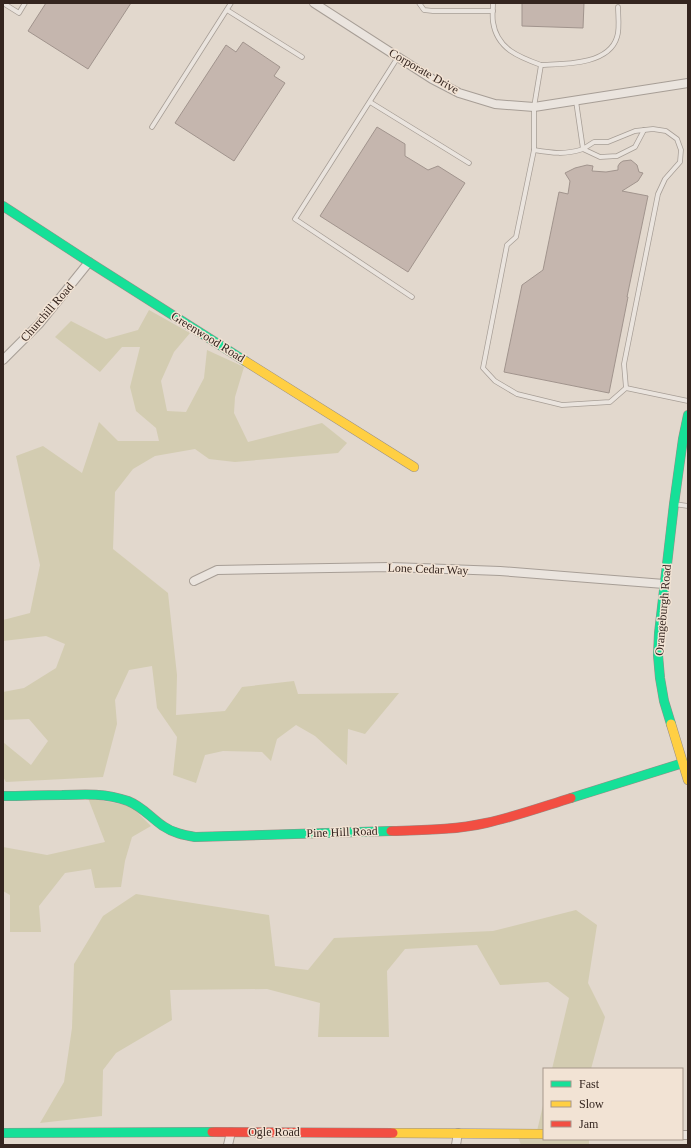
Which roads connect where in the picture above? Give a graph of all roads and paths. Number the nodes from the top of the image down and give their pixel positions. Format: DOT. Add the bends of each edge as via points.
graph roads {
  1 [pos="4,3"];
  2 [pos="25,3"];
  3 [pos="231,3"];
  4 [pos="314,3"];
  5 [pos="419,3"];
  6 [pos="493,3"];
  7 [pos="618,7"];
  8 [pos="227,10"];
  9 [pos="493,11"];
  10 [pos="302,57"];
  11 [pos="398,57"];
  12 [pos="541,65"];
  13 [pos="688,83"];
  14 [pos="576,101"];
  15 [pos="370,102"];
  16 [pos="534,107"];
  17 [pos="152,127"];
  18 [pos="644,130"];
  19 [pos="583,149"];
  20 [pos="534,150"];
  21 [pos="469,163"];
  22 [pos="3,206"];
  23 [pos="89,262"];
  24 [pos="412,296"];
  25 [pos="3,360"];
  26 [pos="626,388"];
  27 [pos="688,401"];
  28 [pos="688,416"];
  29 [pos="414,468"];
  30 [pos="674,506"];
  31 [pos="688,506"];
  32 [pos="194,582"];
  33 [pos="664,584"];
  34 [pos="683,763"];
  35 [pos="688,780"];
  36 [pos="3,796"];
  37 [pos="231,1132"];
  38 [pos="3,1133"];
  39 [pos="458,1133"];
  40 [pos="543,1134"];
  41 [pos="228,1145"];
  42 [pos="456,1145"];
  1 -- 2 [label="lane" via="19,13"];
  3 -- 8 [label="lane"];
  4 -- 11 [label="street, Corporate Drive"];
  5 -- 9 [label="lane" via="424,10 433,11"];
  6 -- 9 [label="lane"];
  7 -- 12 [label="lane" via="618,36 614,45 605,53 588,61"];
  8 -- 10 [label="lane"];
  8 -- 17 [label="lane"];
  9 -- 12 [label="lane" via="497,35 504,45 514,54"];
  11 -- 15 [label="lane"];
  11 -- 16 [label="street, Corporate Drive" via="459,93 495,104"];
  12 -- 16 [label="lane"];
  13 -- 14 [label="street, Corporate Drive"];
  14 -- 16 [label="street, Corporate Drive"];
  14 -- 19 [label="lane"];
  15 -- 21 [label="lane"];
  15 -- 24 [label="lane" via="295,219"];
  16 -- 20 [label="lane"];
  18 -- 19 [label="lane" via="608,142 594,142"];
  18 -- 19 [label="lane" via="635,147 617,156 600,157"];
  18 -- 26 [label="lane" via="666,131 677,139 680,162 665,179 658,194 624,364"];
  19 -- 20 [label="lane" via="555,153"];
  20 -- 26 [label="lane" via="516,237 508,245 484,368 495,381 517,394 562,405 610,402"];
  22 -- 23 [label="street, Greenwood Road"];
  23 -- 25 [label="street, Churchill Road" via="39,324"];
  23 -- 29 [label="street, Greenwood Road"];
  26 -- 27 [label="lane"];
  28 -- 30 [label="street, Orangeburgh Road"];
  30 -- 31 [label="lane"];
  30 -- 33 [label="street, Orangeburgh Road"];
  32 -- 33 [label="street, Lone Cedar Way" via="216,570 390,568 500,571"];
  33 -- 34 [label="street, Orangeburgh Road" via="658,655 660,678 664,701"];
  34 -- 35 [label="street, Orangeburgh Road"];
  34 -- 36 [label="street, Pine Hill Road" via="516,815 479,824 433,830 195,837 173,832 138,806 111,796"];
  37 -- 38 [label="street, Ogle Road"];
  37 -- 39 [label="street, Ogle Road"];
  37 -- 41 [label="street"];
  39 -- 40 [label="street, Ogle Road"];
  39 -- 42 [label="street"];
}
